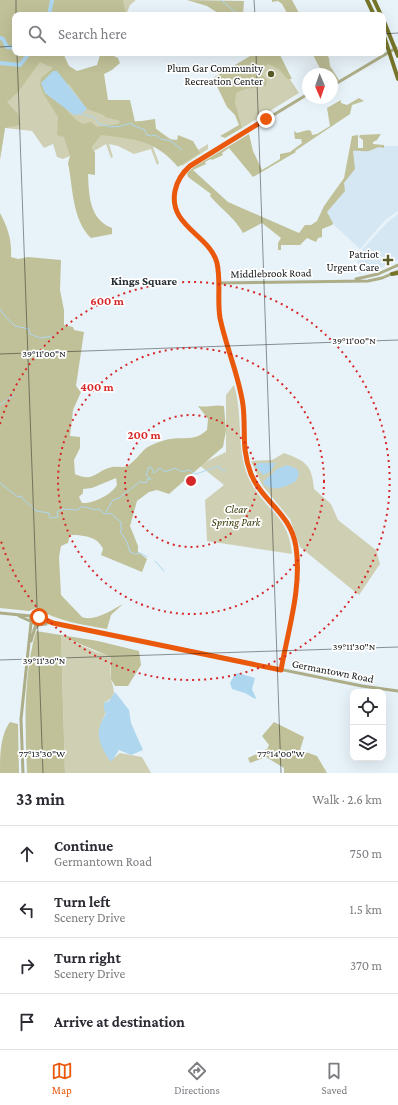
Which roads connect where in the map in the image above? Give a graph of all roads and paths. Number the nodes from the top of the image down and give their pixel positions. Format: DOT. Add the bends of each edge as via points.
graph roads {
  1 [pos="367,0"];
  2 [pos="374,0"];
  3 [pos="373,12"];
  4 [pos="380,12"];
  5 [pos="386,26"];
  6 [pos="386,41"];
  7 [pos="396,48"];
  8 [pos="390,52"];
  9 [pos="386,54"];
  10 [pos="383,56"];
  11 [pos="398,56"];
  12 [pos="398,79"];
  13 [pos="338,82"];
  14 [pos="302,98"];
  15 [pos="398,265"];
  16 [pos="398,272"];
  17 [pos="392,274"];
  18 [pos="347,281"];
  19 [pos="219,283"];
  20 [pos="0,613"];
  21 [pos="14,615"];
  22 [pos="31,616"];
  23 [pos="39,617"];
  24 [pos="31,622"];
  25 [pos="37,623"];
  26 [pos="53,623"];
  27 [pos="33,631"];
  28 [pos="29,647"];
  29 [pos="281,670"];
  30 [pos="398,691"];
  31 [pos="24,773"];
  1 -- 3 [label="main road"];
  2 -- 4 [label="main road"];
  5 -- 7 [label="main road"];
  6 -- 8 [label="main road"];
  7 -- 8 [label="street"];
  7 -- 11 [label="main road"];
  8 -- 9 [label="street"];
  8 -- 12 [label="main road"];
  10 -- 13 [label="street"];
  14 -- 19 [label="street" via="190,166 176,184 174,200 178,216 213,252 218,265"];
  15 -- 18 [label="street, Middlebrook Road" via="369,277"];
  16 -- 17 [label="main road"];
  17 -- 18 [label="street, Middlebrook Road" via="368,281"];
  18 -- 19 [label="street, Middlebrook Road"];
  19 -- 29 [label="street" via="220,317 243,405 246,457 251,474 259,487 292,530 296,548 296,589"];
  20 -- 21 [label="street"];
  21 -- 22 [label="street, Germantown Road"];
  21 -- 24 [label="street, Germantown Road"];
  22 -- 23 [label="street, Germantown Road" via="35,614"];
  22 -- 24 [label="street"];
  23 -- 25 [label="street"];
  23 -- 26 [label="street, Germantown Road"];
  24 -- 25 [label="street, Germantown Road"];
  24 -- 28 [label="street"];
  25 -- 26 [label="street, Germantown Road"];
  25 -- 27 [label="street"];
  26 -- 27 [label="street" via="42,624"];
  26 -- 29 [label="street, Germantown Road"];
  27 -- 28 [label="street"];
  28 -- 31 [label="street" via="22,718"];
  29 -- 30 [label="street, Germantown Road"];
}
